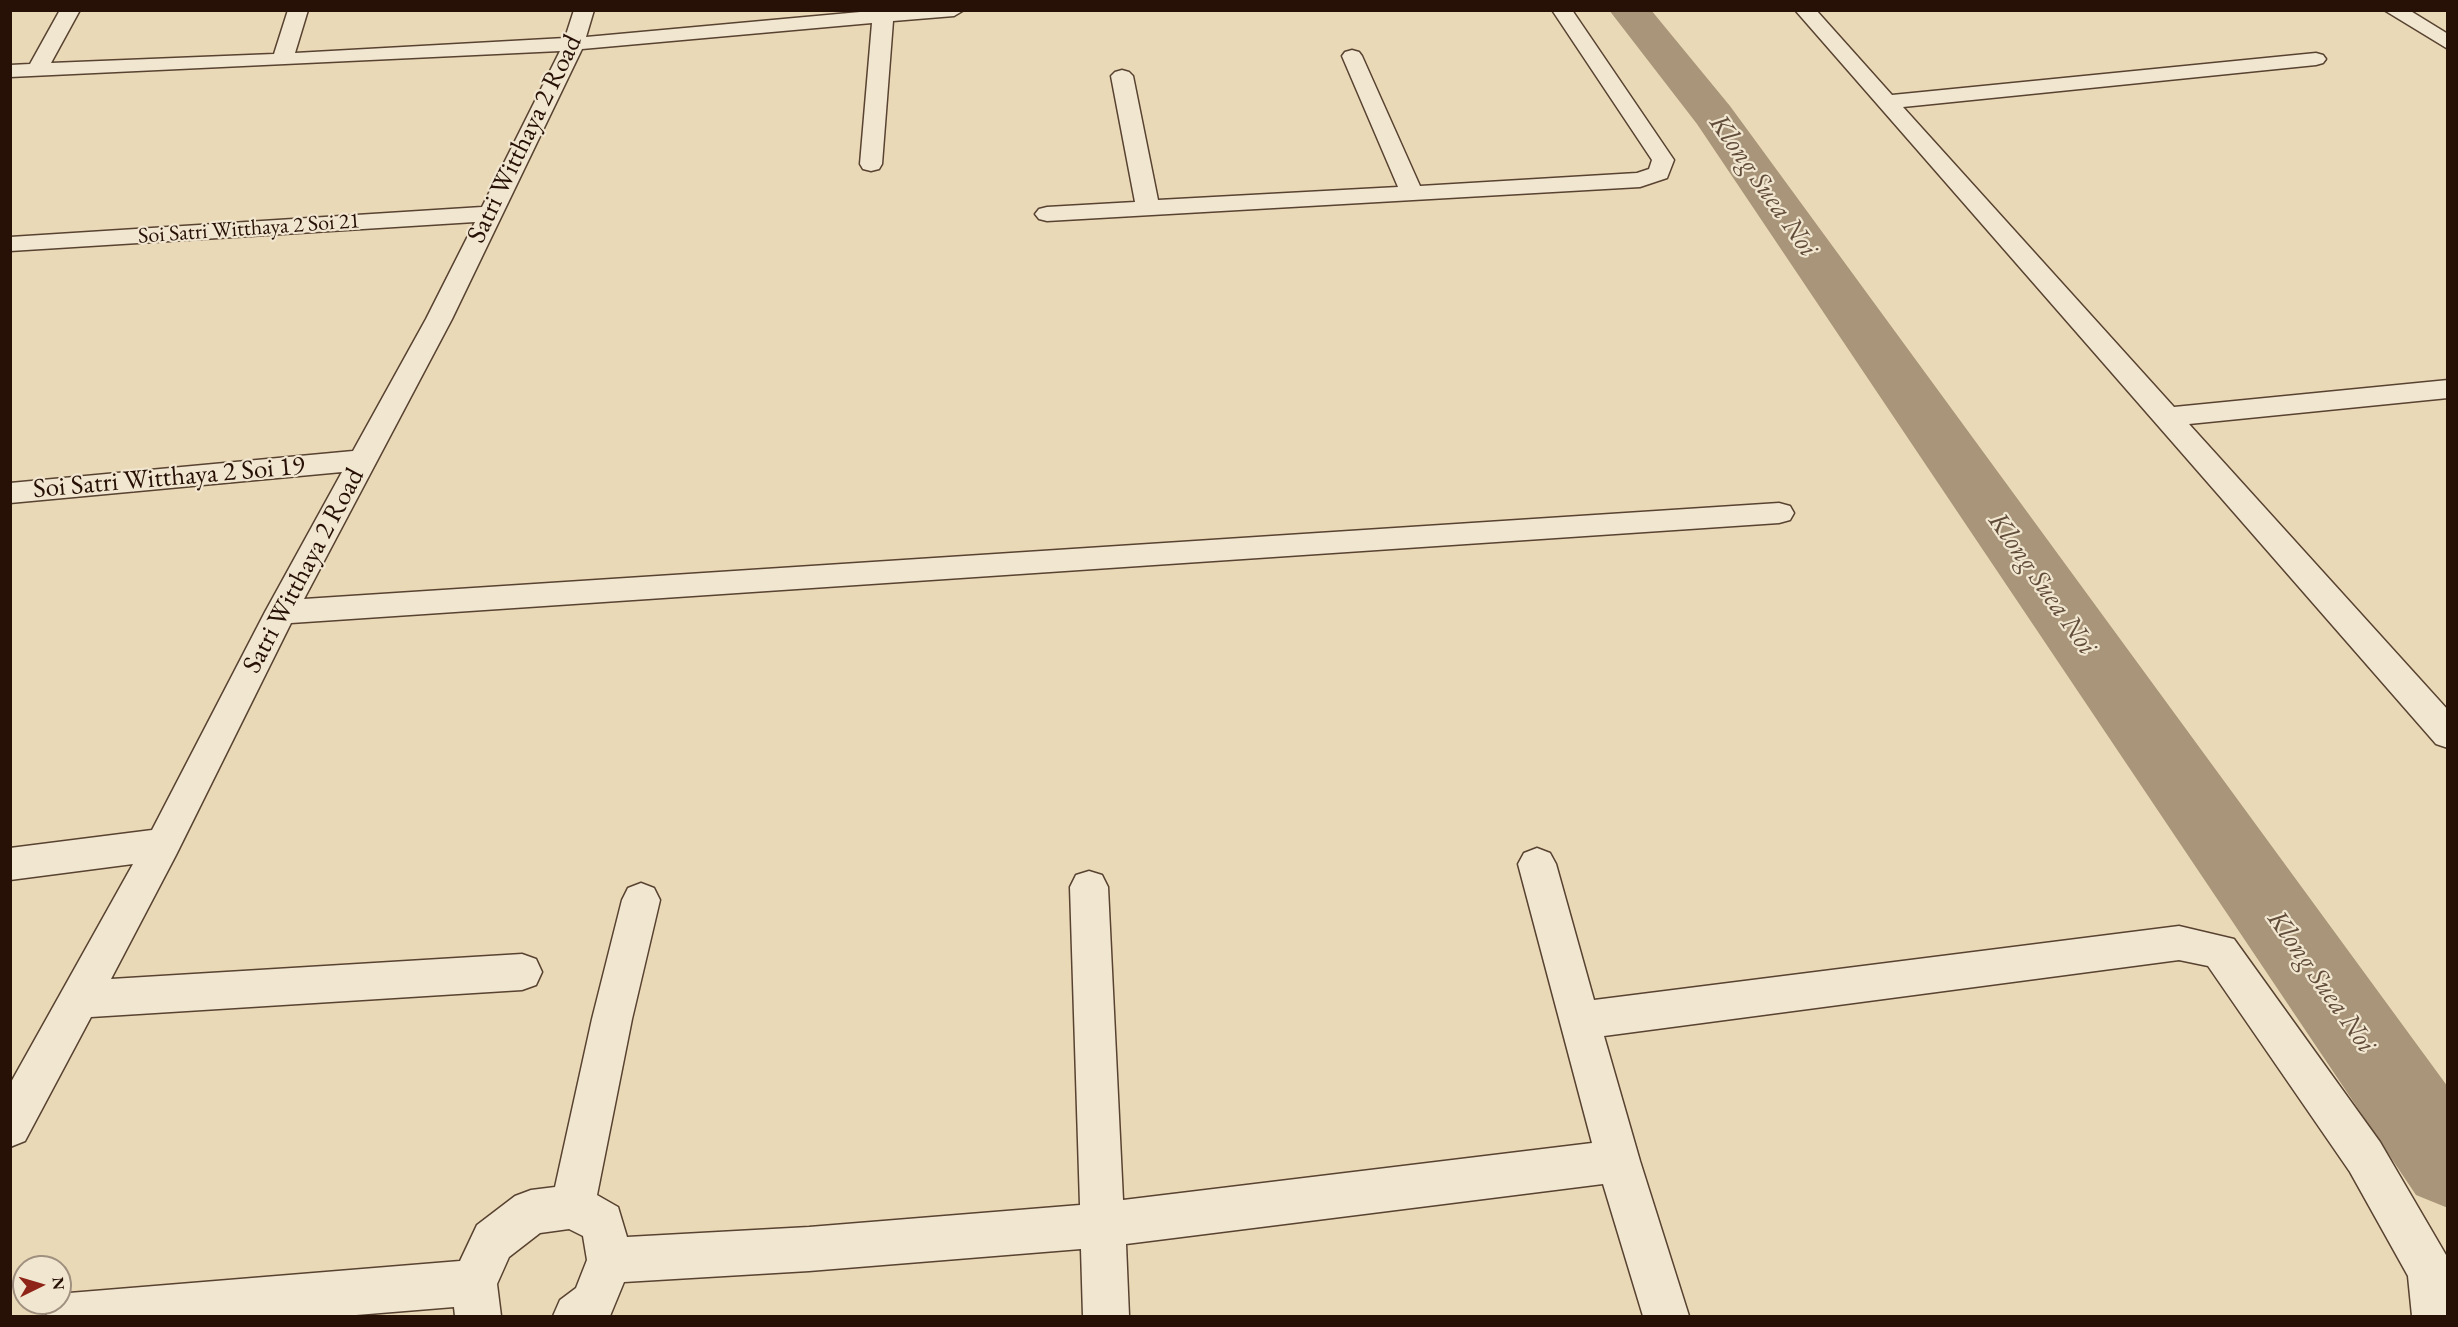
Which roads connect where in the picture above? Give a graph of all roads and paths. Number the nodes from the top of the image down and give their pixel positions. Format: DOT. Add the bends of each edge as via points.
graph roads {
  1 [pos="70,10"];
  2 [pos="298,10"];
  3 [pos="584,10"];
  4 [pos="954,10"];
  5 [pos="1562,10"];
  6 [pos="1804,10"];
  7 [pos="2396,11"];
  8 [pos="883,17"];
  9 [pos="2448,42"];
  10 [pos="574,44"];
  11 [pos="1352,56"];
  12 [pos="2316,59"];
  13 [pos="283,60"];
  14 [pos="37,70"];
  15 [pos="10,71"];
  16 [pos="1122,76"];
  17 [pos="1885,102"];
  18 [pos="871,164"];
  19 [pos="1412,193"];
  20 [pos="1148,208"];
  21 [pos="488,214"];
  22 [pos="1047,214"];
  23 [pos="10,244"];
  24 [pos="2448,389"];
  25 [pos="2168,417"];
  26 [pos="363,460"];
  27 [pos="10,493"];
  28 [pos="1779,513"];
  29 [pos="281,612"];
  30 [pos="2448,734"];
  31 [pos="163,844"];
  32 [pos="10,864"];
  33 [pos="1537,864"];
  34 [pos="1089,886"];
  35 [pos="641,900"];
  36 [pos="522,972"];
  37 [pos="77,999"];
  38 [pos="1582,1020"];
  39 [pos="10,1126"];
  40 [pos="1618,1161"];
  41 [pos="573,1206"];
  42 [pos="1102,1225"];
  43 [pos="610,1260"];
  44 [pos="476,1300"];
  45 [pos="69,1317"];
  46 [pos="576,1317"];
  47 [pos="1106,1317"];
  48 [pos="1666,1317"];
  49 [pos="2435,1317"];
  1 -- 14 [label="street"];
  2 -- 13 [label="street"];
  3 -- 10 [label="street, Satri Witthaya 2 Road"];
  4 -- 8 [label="street"];
  5 -- 19 [label="street" via="1663,160 1659,173 1640,180"];
  6 -- 17 [label="street"];
  7 -- 9 [label="street"];
  8 -- 10 [label="street"];
  8 -- 18 [label="street"];
  10 -- 13 [label="street"];
  10 -- 21 [label="street, Satri Witthaya 2 Road"];
  11 -- 19 [label="street"];
  12 -- 17 [label="street"];
  13 -- 14 [label="street"];
  14 -- 15 [label="street"];
  16 -- 20 [label="street"];
  17 -- 25 [label="street"];
  19 -- 20 [label="street"];
  20 -- 22 [label="street"];
  21 -- 23 [label="street, Soi Satri Witthaya 2 Soi 21"];
  21 -- 26 [label="street, Satri Witthaya 2 Road" via="439,319"];
  24 -- 25 [label="street"];
  25 -- 30 [label="street"];
  26 -- 27 [label="street, Soi Satri Witthaya 2 Soi 19"];
  26 -- 29 [label="street, Satri Witthaya 2 Road"];
  28 -- 29 [label="street"];
  29 -- 31 [label="street, Satri Witthaya 2 Road"];
  31 -- 32 [label="street"];
  31 -- 37 [label="street, Satri Witthaya 2 Road"];
  33 -- 38 [label="street"];
  34 -- 42 [label="street"];
  35 -- 41 [label="street"];
  36 -- 37 [label="street"];
  37 -- 39 [label="street, Satri Witthaya 2 Road"];
  38 -- 40 [label="street"];
  38 -- 49 [label="street" via="2179,943 2220,951 2365,1157 2430,1271"];
  40 -- 42 [label="street"];
  40 -- 48 [label="street"];
  41 -- 43 [label="street" via="602,1223"];
  41 -- 44 [label="street" via="531,1212 493,1241"];
  42 -- 43 [label="street" via="809,1250"];
  42 -- 47 [label="street"];
  43 -- 46 [label="street" via="592,1304"];
  44 -- 45 [label="street"];
}
